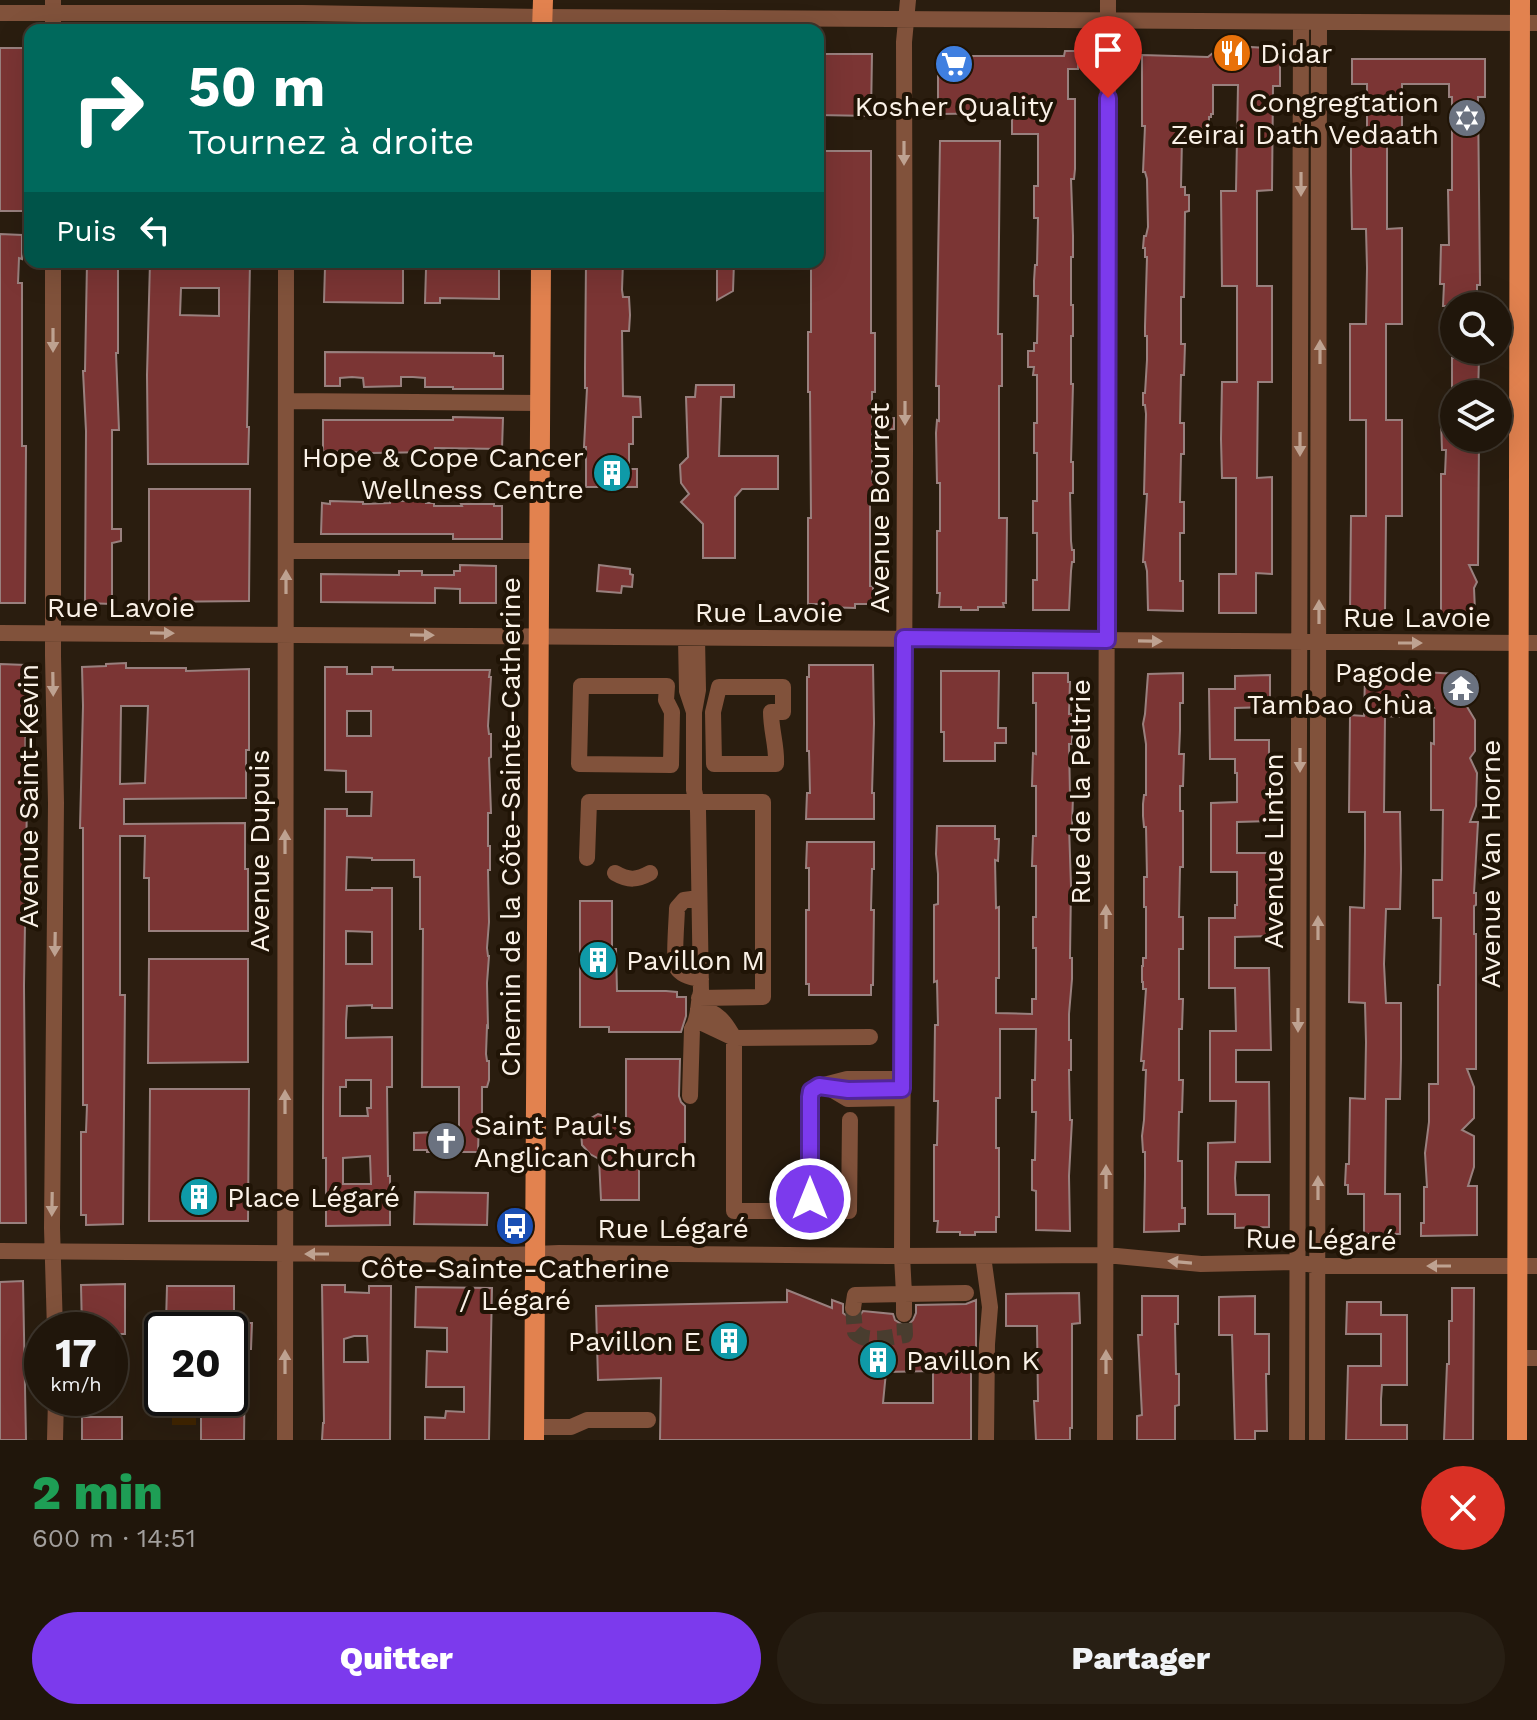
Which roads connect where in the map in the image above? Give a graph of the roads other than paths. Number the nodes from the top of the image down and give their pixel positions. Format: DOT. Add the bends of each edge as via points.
graph roads {
  1 [pos="908,0"];
  2 [pos="1108,0"];
  3 [pos="1520,0"];
  4 [pos="0,13"];
  5 [pos="53,14"];
  6 [pos="542,16"];
  7 [pos="906,19"];
  8 [pos="1108,20"];
  9 [pos="286,22"];
  10 [pos="1301,22"];
  11 [pos="1319,22"];
  12 [pos="1529,23"];
  13 [pos="53,268"];
  14 [pos="286,268"];
  15 [pos="541,268"];
  16 [pos="286,401"];
  17 [pos="540,403"];
  18 [pos="286,551"];
  19 [pos="539,551"];
  20 [pos="53,632"];
  21 [pos="0,633"];
  22 [pos="286,634"];
  23 [pos="540,637"];
  24 [pos="692,638"];
  25 [pos="904,638"];
  26 [pos="1107,640"];
  27 [pos="1300,642"];
  28 [pos="1319,642"];
  29 [pos="1528,643"];
  30 [pos="672,712"];
  31 [pos="694,712"];
  32 [pos="713,712"];
  33 [pos="696,802"];
  34 [pos="587,858"];
  35 [pos="699,898"];
  36 [pos="701,979"];
  37 [pos="698,1009"];
  38 [pos="870,1037"];
  39 [pos="734,1038"];
  40 [pos="902,1084"];
  41 [pos="690,1096"];
  42 [pos="850,1120"];
  43 [pos="810,1199"];
  44 [pos="0,1251"];
  45 [pos="52,1252"];
  46 [pos="285,1254"];
  47 [pos="535,1254"];
  48 [pos="1106,1255"];
  49 [pos="902,1256"];
  50 [pos="983,1256"];
  51 [pos="1297,1262"];
  52 [pos="1318,1266"];
  53 [pos="1527,1266"];
  54 [pos="966,1293"];
  55 [pos="904,1294"];
  56 [pos="853,1308"];
  57 [pos="54,1312"];
  58 [pos="904,1314"];
  59 [pos="1527,1358"];
  60 [pos="56,1416"];
  61 [pos="648,1420"];
  62 [pos="534,1434"];
  63 [pos="55,1440"];
  64 [pos="285,1440"];
  65 [pos="986,1440"];
  66 [pos="1105,1440"];
  67 [pos="1297,1440"];
  68 [pos="1317,1440"];
  69 [pos="1517,1440"];
  1 -- 7 [label="street, Avenue Bourret"];
  2 -- 8 [label="street, Rue de la Peltrie"];
  3 -- 12 [label="main road, Avenue Van Horne"];
  4 -- 5 [label="street"];
  5 -- 9 [label="street"];
  6 -- 7 [label="street"];
  6 -- 9 [label="street"];
  7 -- 8 [label="street"];
  7 -- 25 [label="street, Avenue Bourret, one-way"];
  8 -- 10 [label="street"];
  8 -- 26 [label="street, Rue de la Peltrie"];
  10 -- 11 [label="street"];
  10 -- 27 [label="street, Avenue Linton, one-way"];
  11 -- 12 [label="street"];
  28 -- 11 [label="street, Avenue Linton, one-way"];
  12 -- 29 [label="main road, Avenue Van Horne"];
  13 -- 20 [label="street, Avenue Saint-Kevin, one-way"];
  14 -- 16 [label="street, Avenue Dupuis"];
  15 -- 17 [label="main road, Chemin de la Côte-Sainte-Catherine"];
  16 -- 17 [label="street"];
  16 -- 18 [label="street, Avenue Dupuis"];
  17 -- 19 [label="main road, Chemin de la Côte-Sainte-Catherine"];
  18 -- 19 [label="street"];
  22 -- 18 [label="street, Avenue Dupuis, one-way"];
  19 -- 23 [label="main road, Chemin de la Côte-Sainte-Catherine"];
  20 -- 21 [label="street, Rue Lavoie"];
  20 -- 22 [label="street, Rue Lavoie, one-way"];
  20 -- 45 [label="street, Avenue Saint-Kevin, one-way"];
  22 -- 23 [label="street, Rue Lavoie, one-way"];
  46 -- 22 [label="street, Avenue Dupuis, one-way"];
  23 -- 24 [label="street, Rue Lavoie"];
  23 -- 47 [label="main road, Chemin de la Côte-Sainte-Catherine"];
  24 -- 25 [label="street, Rue Lavoie"];
  24 -- 31 [label="street" via="687,691"];
  25 -- 26 [label="street, Rue Lavoie"];
  25 -- 40 [label="street, Avenue Bourret"];
  26 -- 27 [label="street, Rue Lavoie, one-way"];
  48 -- 26 [label="street, Rue de la Peltrie, one-way"];
  27 -- 28 [label="street, Rue Lavoie"];
  27 -- 51 [label="street, Avenue Linton, one-way"];
  28 -- 29 [label="street, Rue Lavoie, one-way"];
  52 -- 28 [label="street, Avenue Linton, one-way"];
  29 -- 53 [label="main road, Avenue Van Horne"];
  30 -- 30 [label="street" via="671,765 579,764 581,686 667,686"];
  30 -- 31 [label="street"];
  31 -- 32 [label="street"];
  31 -- 33 [label="street"];
  32 -- 32 [label="street" via="714,764 776,764 771,712 783,712 783,687 719,687"];
  33 -- 34 [label="street" via="589,802"];
  33 -- 35 [label="street"];
  33 -- 37 [label="street" via="763,802 763,997"];
  35 -- 36 [label="street"];
  35 -- 36 [label="street" via="684,900 677,908 676,965 682,973"];
  36 -- 37 [label="street"];
  37 -- 39 [label="street" via="724,1020"];
  37 -- 41 [label="street" via="692,1029"];
  38 -- 39 [label="street"];
  39 -- 42 [label="street" via="734,1211 849,1211"];
  40 -- 43 [label="street" via="847,1079 814,1088"];
  40 -- 49 [label="street, Avenue Bourret"];
  44 -- 45 [label="street, Rue Légaré"];
  45 -- 46 [label="street, Rue Légaré"];
  45 -- 57 [label="street, Avenue Saint-Kevin"];
  47 -- 46 [label="street, Rue Légaré, one-way"];
  64 -- 46 [label="street, Avenue Dupuis, one-way"];
  47 -- 49 [label="street, Rue Légaré"];
  47 -- 62 [label="main road, Chemin de la Côte-Sainte-Catherine"];
  48 -- 50 [label="street, Rue Légaré"];
  51 -- 48 [label="street, Rue Légaré, one-way" via="1201,1264"];
  66 -- 48 [label="street, Rue de la Peltrie, one-way"];
  49 -- 50 [label="street, Rue Légaré"];
  49 -- 55 [label="street, Avenue Bourret"];
  50 -- 65 [label="street" via="990,1307"];
  51 -- 52 [label="street, Rue Légaré"];
  51 -- 67 [label="street, Avenue Linton"];
  53 -- 52 [label="street, Rue Légaré, one-way"];
  52 -- 68 [label="street, Avenue Linton"];
  53 -- 59 [label="main road, Avenue Van Horne"];
  54 -- 55 [label="street"];
  55 -- 56 [label="street" via="855,1295"];
  55 -- 58 [label="street, Avenue Bourret"];
  59 -- 69 [label="main road, Avenue Van Horne"];
  60 -- 63 [label="street"];
  61 -- 62 [label="street" via="587,1420"];
}
